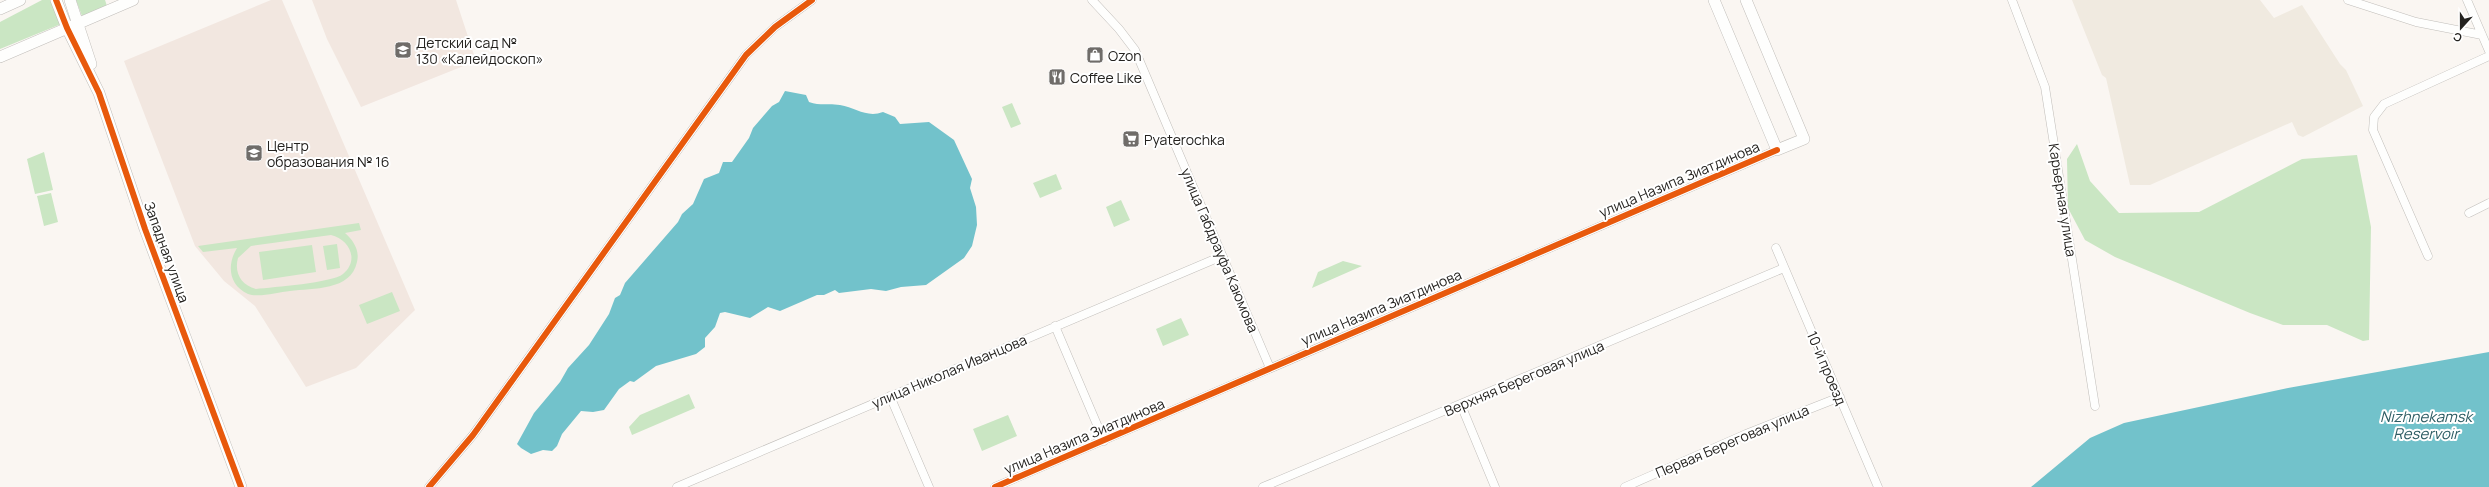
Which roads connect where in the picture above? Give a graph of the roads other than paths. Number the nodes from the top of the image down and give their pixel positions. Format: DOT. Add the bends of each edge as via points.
graph roads {
  1 [pos="20,0"];
  2 [pos="56,0"];
  3 [pos="70,0"];
  4 [pos="133,0"];
  5 [pos="812,0"];
  6 [pos="1092,0"];
  7 [pos="1714,0"];
  8 [pos="1746,0"];
  9 [pos="2012,0"];
  10 [pos="2348,0"];
  11 [pos="2466,0"];
  12 [pos="0,9"];
  13 [pos="79,23"];
  14 [pos="67,28"];
  15 [pos="2482,35"];
  16 [pos="2489,51"];
  17 [pos="2489,56"];
  18 [pos="0,57"];
  19 [pos="99,93"];
  20 [pos="1777,150"];
  21 [pos="2489,203"];
  22 [pos="2469,213"];
  23 [pos="1776,248"];
  24 [pos="1222,256"];
  25 [pos="2428,256"];
  26 [pos="1784,268"];
  27 [pos="1055,326"];
  28 [pos="1270,368"];
  29 [pos="890,396"];
  30 [pos="1840,396"];
  31 [pos="1461,405"];
  32 [pos="2095,406"];
  33 [pos="1104,441"];
  34 [pos="241,487"];
  35 [pos="429,487"];
  36 [pos="677,487"];
  37 [pos="928,487"];
  38 [pos="995,487"];
  39 [pos="1263,487"];
  40 [pos="1495,487"];
  41 [pos="1625,487"];
  42 [pos="1878,487"];
  1 -- 12 [label="street"];
  2 -- 14 [label="street, Западная улица"];
  3 -- 13 [label="street"];
  4 -- 13 [label="street"];
  5 -- 35 [label="street" via="775,27 746,55 473,434"];
  6 -- 24 [label="street, улица Габдрауфа Каюмова" via="1130,43"];
  7 -- 20 [label="street"];
  8 -- 20 [label="street" via="1804,139"];
  9 -- 32 [label="street, Карьерная улица" via="2045,87"];
  10 -- 15 [label="street" via="2416,22"];
  11 -- 15 [label="street"];
  13 -- 14 [label="street"];
  13 -- 19 [label="street"];
  14 -- 18 [label="street"];
  14 -- 19 [label="street, Западная улица"];
  15 -- 16 [label="street"];
  17 -- 25 [label="street" via="2384,104 2374,117 2373,130"];
  19 -- 34 [label="street, Западная улица" via="148,236"];
  20 -- 28 [label="street, улица Назипа Зиатдинова"];
  21 -- 22 [label="street"];
  23 -- 26 [label="street, 10-й проезд"];
  24 -- 27 [label="street, улица Николая Иванцова"];
  24 -- 28 [label="street, улица Габдрауфа Каюмова"];
  26 -- 30 [label="street, 10-й проезд"];
  26 -- 31 [label="street, Верхняя Береговая улица"];
  27 -- 29 [label="street, улица Николая Иванцова"];
  27 -- 33 [label="street"];
  28 -- 33 [label="street, улица Назипа Зиатдинова"];
  29 -- 36 [label="street, улица Николая Иванцова"];
  29 -- 37 [label="street"];
  30 -- 41 [label="street, Первая Береговая улица"];
  30 -- 42 [label="street, 10-й проезд"];
  31 -- 39 [label="street, Верхняя Береговая улица"];
  31 -- 40 [label="street"];
  33 -- 38 [label="street, улица Назипа Зиатдинова"];
}
